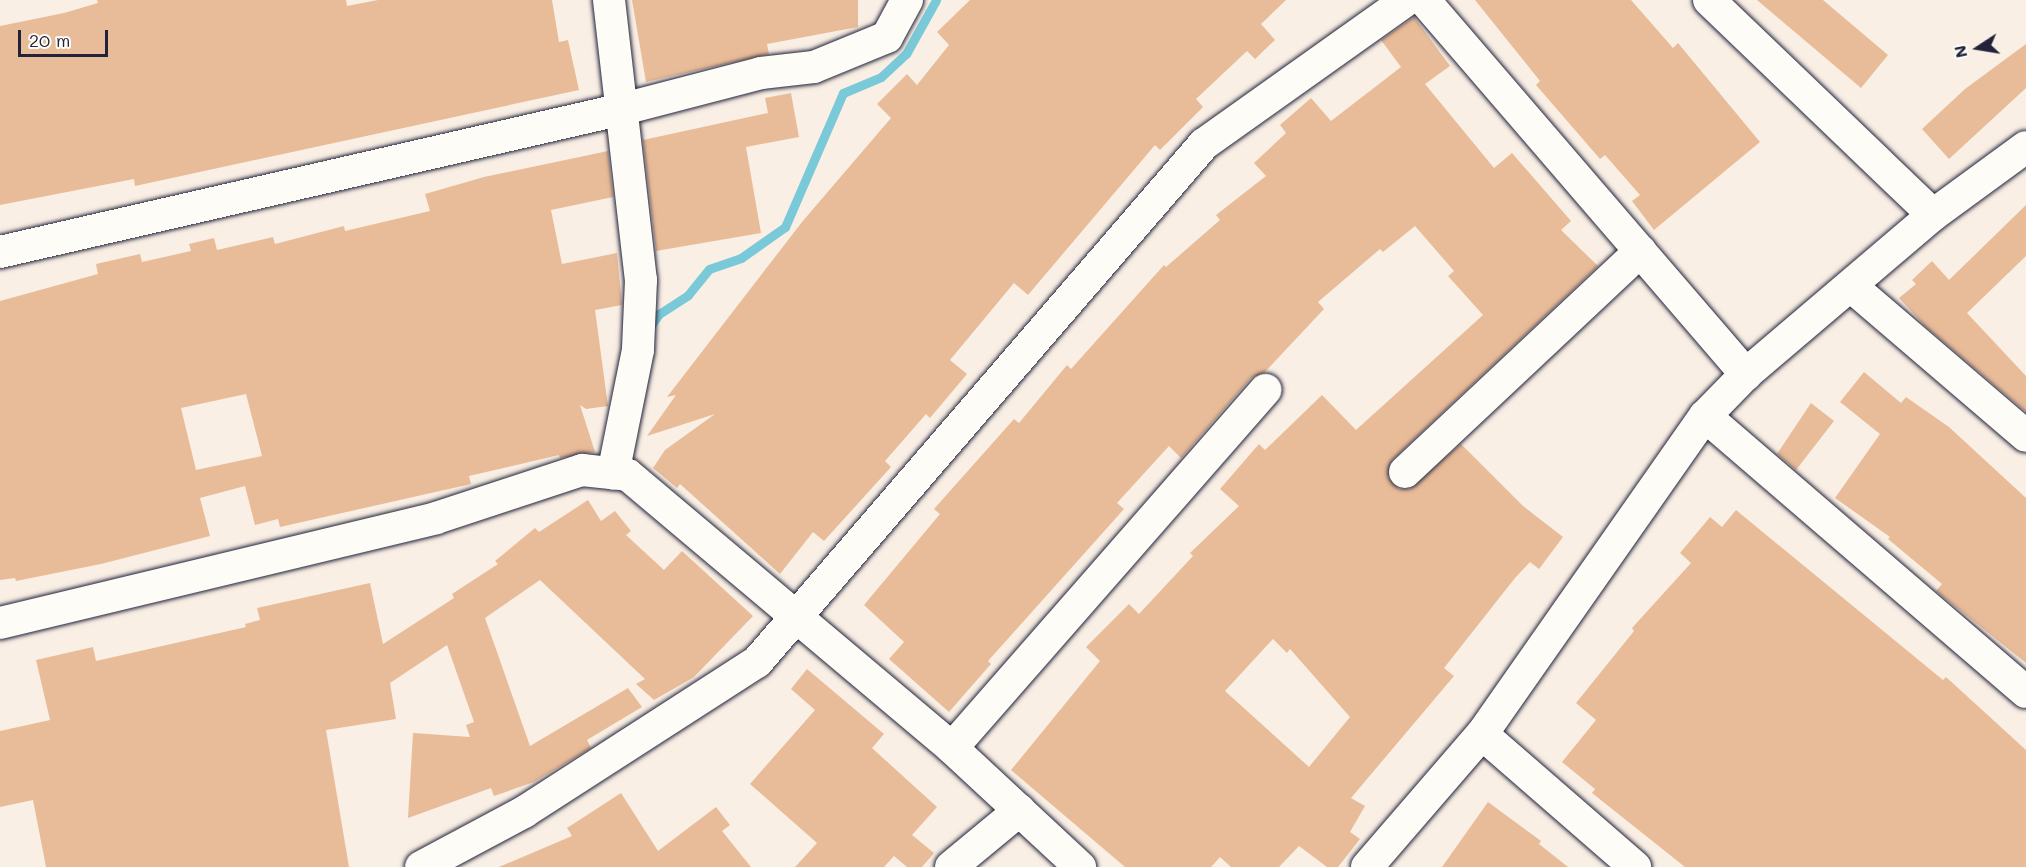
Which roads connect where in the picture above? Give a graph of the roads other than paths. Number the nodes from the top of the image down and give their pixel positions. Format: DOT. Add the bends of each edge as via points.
graph roads {
  1 [pos="609,0"];
  2 [pos="907,0"];
  3 [pos="1407,0"];
  4 [pos="1424,0"];
  5 [pos="1709,0"];
  6 [pos="623,109"];
  7 [pos="2026,147"];
  8 [pos="1933,215"];
  9 [pos="1641,251"];
  10 [pos="0,252"];
  11 [pos="1851,286"];
  12 [pos="1746,374"];
  13 [pos="1265,390"];
  14 [pos="1705,416"];
  15 [pos="2026,436"];
  16 [pos="1405,472"];
  17 [pos="613,474"];
  18 [pos="798,617"];
  19 [pos="0,623"];
  20 [pos="2026,692"];
  21 [pos="1482,734"];
  22 [pos="952,748"];
  23 [pos="1020,810"];
  24 [pos="421,867"];
  25 [pos="951,867"];
  26 [pos="1080,867"];
  27 [pos="1367,867"];
  28 [pos="1635,867"];
  1 -- 6 [label="street"];
  2 -- 6 [label="street" via="888,37 860,51 814,67 761,73"];
  3 -- 18 [label="street" via="1204,144"];
  4 -- 9 [label="street"];
  5 -- 8 [label="street"];
  6 -- 10 [label="street"];
  6 -- 17 [label="street" via="641,280 638,350"];
  7 -- 8 [label="street"];
  8 -- 11 [label="street"];
  9 -- 12 [label="street"];
  9 -- 16 [label="street"];
  11 -- 12 [label="street"];
  11 -- 15 [label="street"];
  12 -- 14 [label="street"];
  13 -- 22 [label="street"];
  14 -- 20 [label="street"];
  14 -- 21 [label="street"];
  17 -- 18 [label="street" via="628,475"];
  17 -- 19 [label="street" via="582,470 436,518"];
  18 -- 22 [label="street"];
  18 -- 24 [label="street" via="757,662 524,812"];
  21 -- 27 [label="street"];
  21 -- 28 [label="street"];
  22 -- 23 [label="street"];
  23 -- 25 [label="street"];
  23 -- 26 [label="street"];
}
